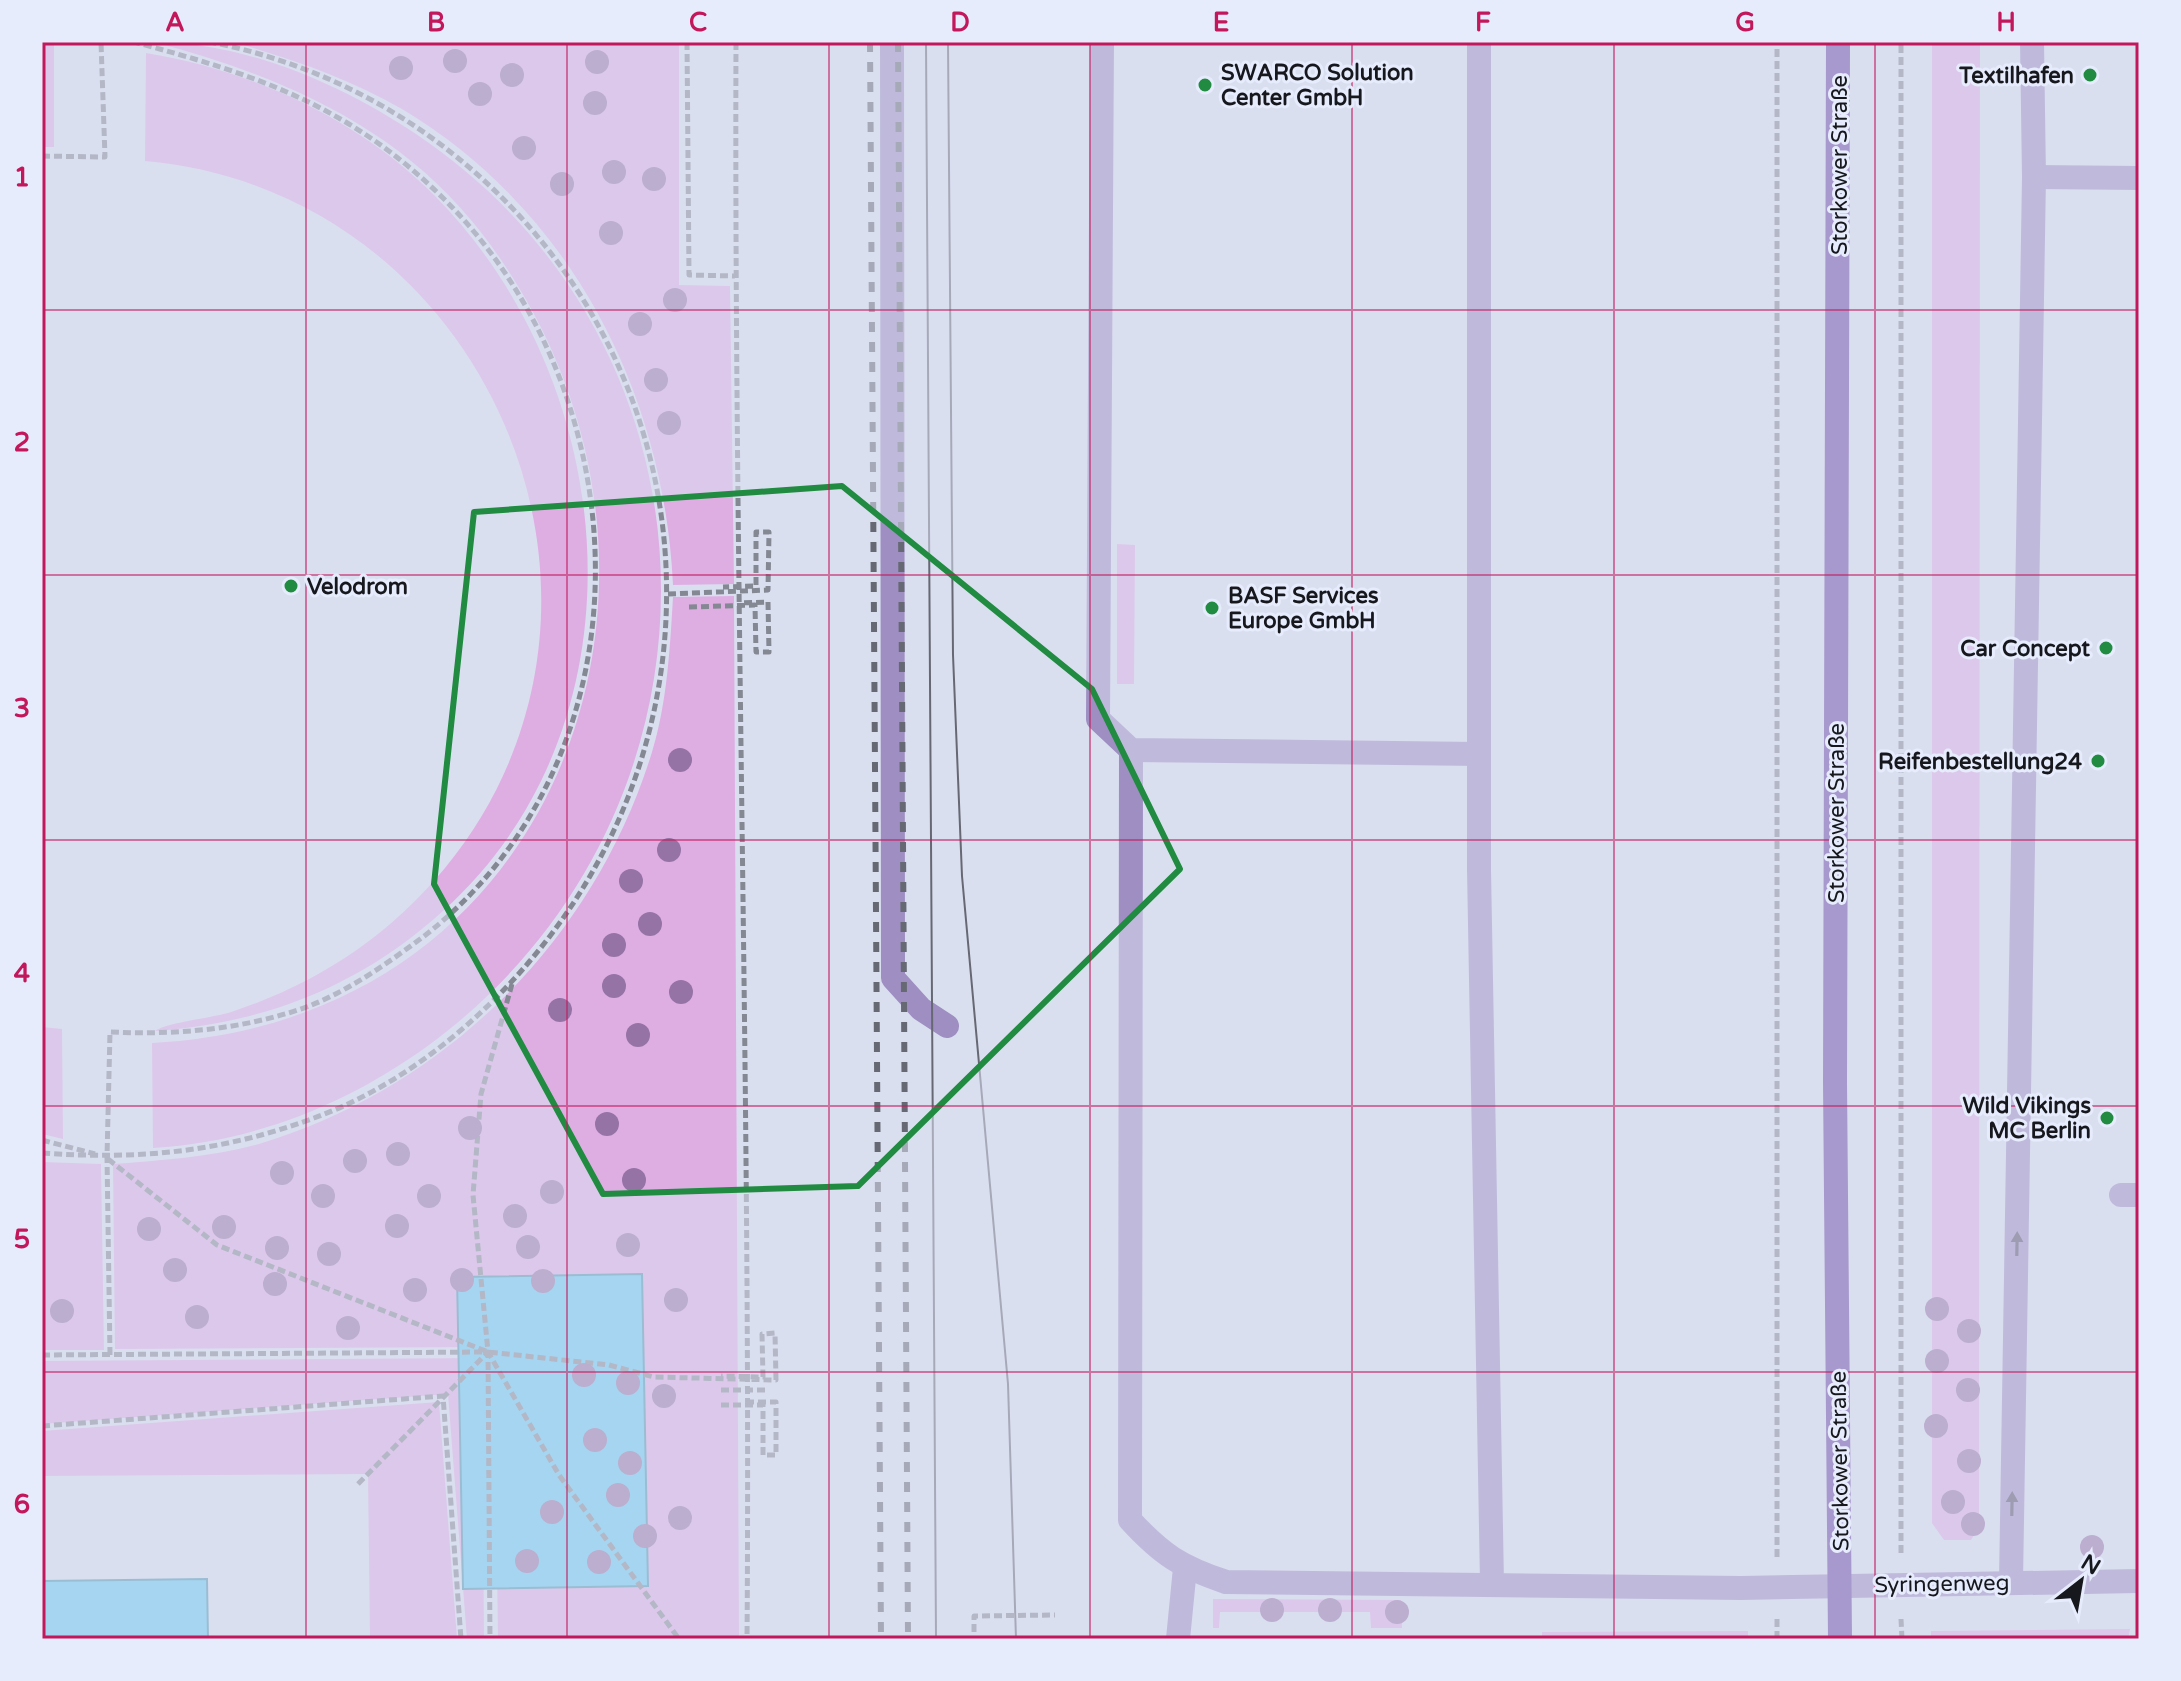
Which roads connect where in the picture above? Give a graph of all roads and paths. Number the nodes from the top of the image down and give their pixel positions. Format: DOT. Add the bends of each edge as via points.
graph roads {
  1 [pos="101,42"];
  2 [pos="134,42"];
  3 [pos="210,42"];
  4 [pos="687,42"];
  5 [pos="736,42"];
  6 [pos="892,42"];
  7 [pos="1102,42"];
  8 [pos="1479,42"];
  9 [pos="1777,42"];
  10 [pos="1838,42"];
  11 [pos="1901,42"];
  12 [pos="2032,42"];
  13 [pos="42,156"];
  14 [pos="2034,177"];
  15 [pos="2139,178"];
  16 [pos="735,276"];
  17 [pos="723,587"];
  18 [pos="751,590"];
  19 [pos="741,591"];
  20 [pos="668,594"];
  21 [pos="740,603"];
  22 [pos="750,606"];
  23 [pos="689,607"];
  24 [pos="1131,750"];
  25 [pos="1479,754"];
  26 [pos="513,981"];
  27 [pos="947,1026"];
  28 [pos="42,1140"];
  29 [pos="42,1153"];
  30 [pos="107,1157"];
  31 [pos="488,1352"];
  32 [pos="42,1355"];
  33 [pos="110,1355"];
  34 [pos="721,1376"];
  35 [pos="752,1380"];
  36 [pos="721,1390"];
  37 [pos="443,1396"];
  38 [pos="749,1402"];
  39 [pos="721,1405"];
  40 [pos="42,1426"];
  41 [pos="358,1484"];
  42 [pos="1185,1568"];
  43 [pos="2139,1581"];
  44 [pos="2011,1582"];
  45 [pos="1492,1583"];
  46 [pos="1840,1584"];
  47 [pos="1901,1584"];
  48 [pos="1777,1586"];
  49 [pos="1055,1615"];
  50 [pos="974,1632"];
  51 [pos="461,1639"];
  52 [pos="490,1639"];
  53 [pos="679,1639"];
  54 [pos="747,1639"];
  55 [pos="1178,1639"];
  56 [pos="1777,1639"];
  57 [pos="1840,1639"];
  58 [pos="1902,1639"];
  1 -- 13 [label="path" via="105,157"];
  2 -- 30 [label="path" via="246,74 346,121 412,170 473,232 519,295 567,395 597,537 596,596 584,679 556,766 504,855 475,890 401,954 301,1009 234,1027 110,1032"];
  3 -- 20 [label="path" via="290,62 386,107 477,174 546,246 588,307 634,403 657,488"];
  4 -- 16 [label="path" via="689,275"];
  5 -- 16 [label="path"];
  6 -- 27 [label="street" via="893,978 921,1009"];
  7 -- 24 [label="street" via="1098,719"];
  8 -- 25 [label="street"];
  9 -- 48 [label="path"];
  10 -- 46 [label="main road, Storkower Straße" via="1835,1083"];
  11 -- 47 [label="path"];
  12 -- 14 [label="street"];
  14 -- 15 [label="street"];
  44 -- 14 [label="street, one-way"];
  16 -- 19 [label="path"];
  17 -- 18 [label="path" via="756,586 756,532 769,532 768,590"];
  18 -- 19 [label="path"];
  18 -- 22 [label="path" via="761,596"];
  19 -- 20 [label="path"];
  19 -- 21 [label="path"];
  20 -- 26 [label="path" via="657,703 633,791 569,914"];
  21 -- 22 [label="path" via="768,602 769,652 756,652 755,605"];
  21 -- 35 [label="path"];
  22 -- 23 [label="path"];
  24 -- 25 [label="street"];
  24 -- 42 [label="street" via="1130,1520 1159,1551"];
  25 -- 45 [label="street"];
  26 -- 30 [label="path" via="486,1009 406,1070 317,1117 208,1149"];
  26 -- 31 [label="path" via="481,1094 473,1195"];
  28 -- 30 [label="path"];
  29 -- 30 [label="path"];
  30 -- 31 [label="path" via="217,1245"];
  30 -- 33 [label="path"];
  31 -- 33 [label="path"];
  31 -- 35 [label="path" via="609,1365 654,1377"];
  31 -- 37 [label="path"];
  31 -- 52 [label="path"];
  31 -- 53 [label="path" via="559,1475"];
  32 -- 33 [label="path"];
  34 -- 35 [label="path" via="763,1377 762,1334 775,1333 776,1380"];
  35 -- 36 [label="path" via="769,1390"];
  35 -- 38 [label="path"];
  37 -- 40 [label="path"];
  37 -- 41 [label="path"];
  37 -- 51 [label="path"];
  38 -- 39 [label="path" via="776,1402 776,1455 763,1455 763,1405"];
  38 -- 54 [label="path"];
  42 -- 45 [label="street" via="1226,1582"];
  42 -- 55 [label="street"];
  43 -- 44 [label="street, Syringenweg"];
  44 -- 47 [label="street, Syringenweg"];
  45 -- 48 [label="street"];
  46 -- 47 [label="street, Syringenweg"];
  46 -- 48 [label="street"];
  46 -- 57 [label="main road, Storkower Straße"];
  47 -- 58 [label="path"];
  48 -- 56 [label="path"];
  49 -- 50 [label="path, bridge" via="974,1616"];
}
